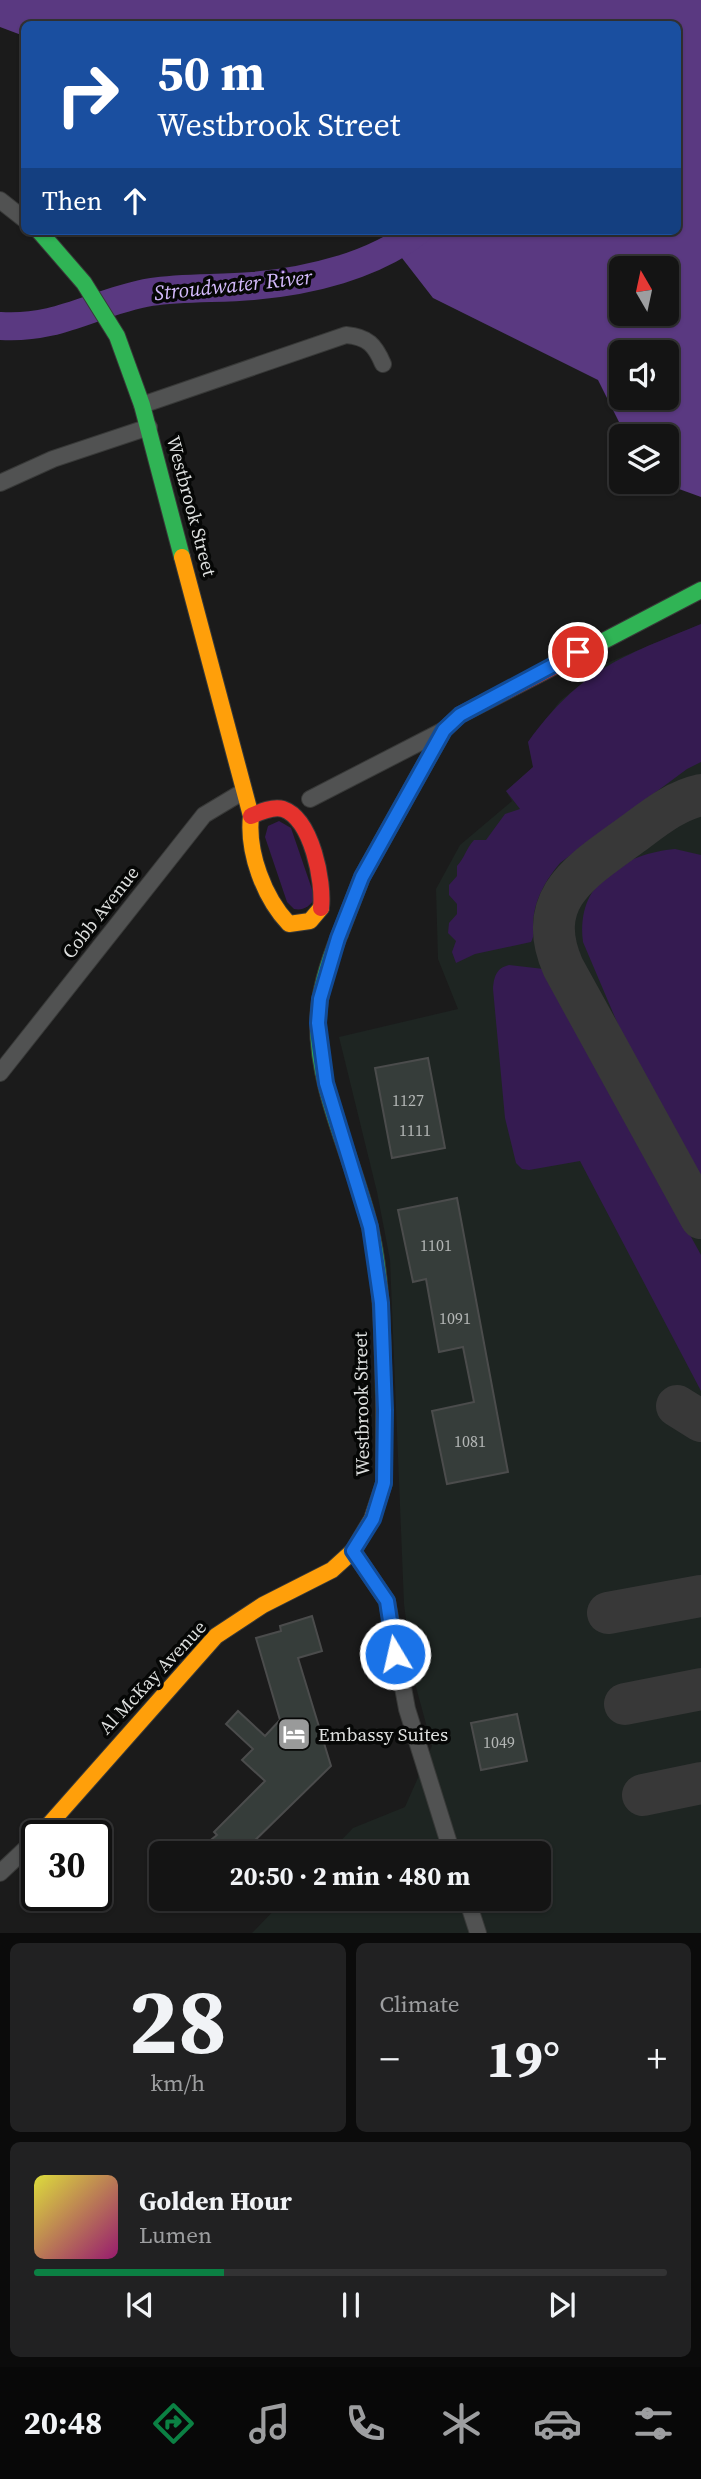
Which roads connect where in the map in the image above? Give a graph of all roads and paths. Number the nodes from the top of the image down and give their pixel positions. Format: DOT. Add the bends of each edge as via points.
graph roads {
  1 [pos="0,200"];
  2 [pos="21,217"];
  3 [pos="42,235"];
  4 [pos="383,364"];
  5 [pos="142,405"];
  6 [pos="149,427"];
  7 [pos="0,483"];
  8 [pos="701,590"];
  9 [pos="444,730"];
  10 [pos="244,791"];
  11 [pos="310,799"];
  12 [pos="251,816"];
  13 [pos="321,912"];
  14 [pos="340,933"];
  15 [pos="0,1073"];
  16 [pos="353,1551"];
  17 [pos="53,1820"];
  18 [pos="448,1841"];
  19 [pos="21,1853"];
  20 [pos="0,1873"];
  21 [pos="471,1911"];
  22 [pos="478,1933"];
  1 -- 2 [label="street"];
  3 -- 5 [label="street, Westbrook Street" via="84,283 117,336"];
  4 -- 5 [label="street" via="375,346 362,336 346,335"];
  5 -- 6 [label="street, Westbrook Street"];
  6 -- 7 [label="street" via="53,459"];
  6 -- 10 [label="street, Westbrook Street"];
  8 -- 9 [label="street" via="517,683 460,715"];
  9 -- 11 [label="street"];
  9 -- 14 [label="street, Westbrook Street" via="362,877"];
  10 -- 12 [label="street, Westbrook Street"];
  10 -- 15 [label="street, Cobb Avenue" via="204,815"];
  12 -- 13 [label="street" via="283,808 296,817 323,883"];
  12 -- 13 [label="street, Westbrook Street" via="247,829 278,915 299,925"];
  13 -- 14 [label="street"];
  14 -- 16 [label="street, Westbrook Street" via="320,999 320,1044 326,1083 370,1227 381,1303 385,1410 384,1483 373,1519"];
  16 -- 17 [label="street, Al McKay Avenue" via="332,1570 243,1616 216,1636"];
  16 -- 18 [label="street" via="387,1601 407,1709"];
  19 -- 20 [label="street, Al McKay Avenue"];
  21 -- 22 [label="street"];
}
